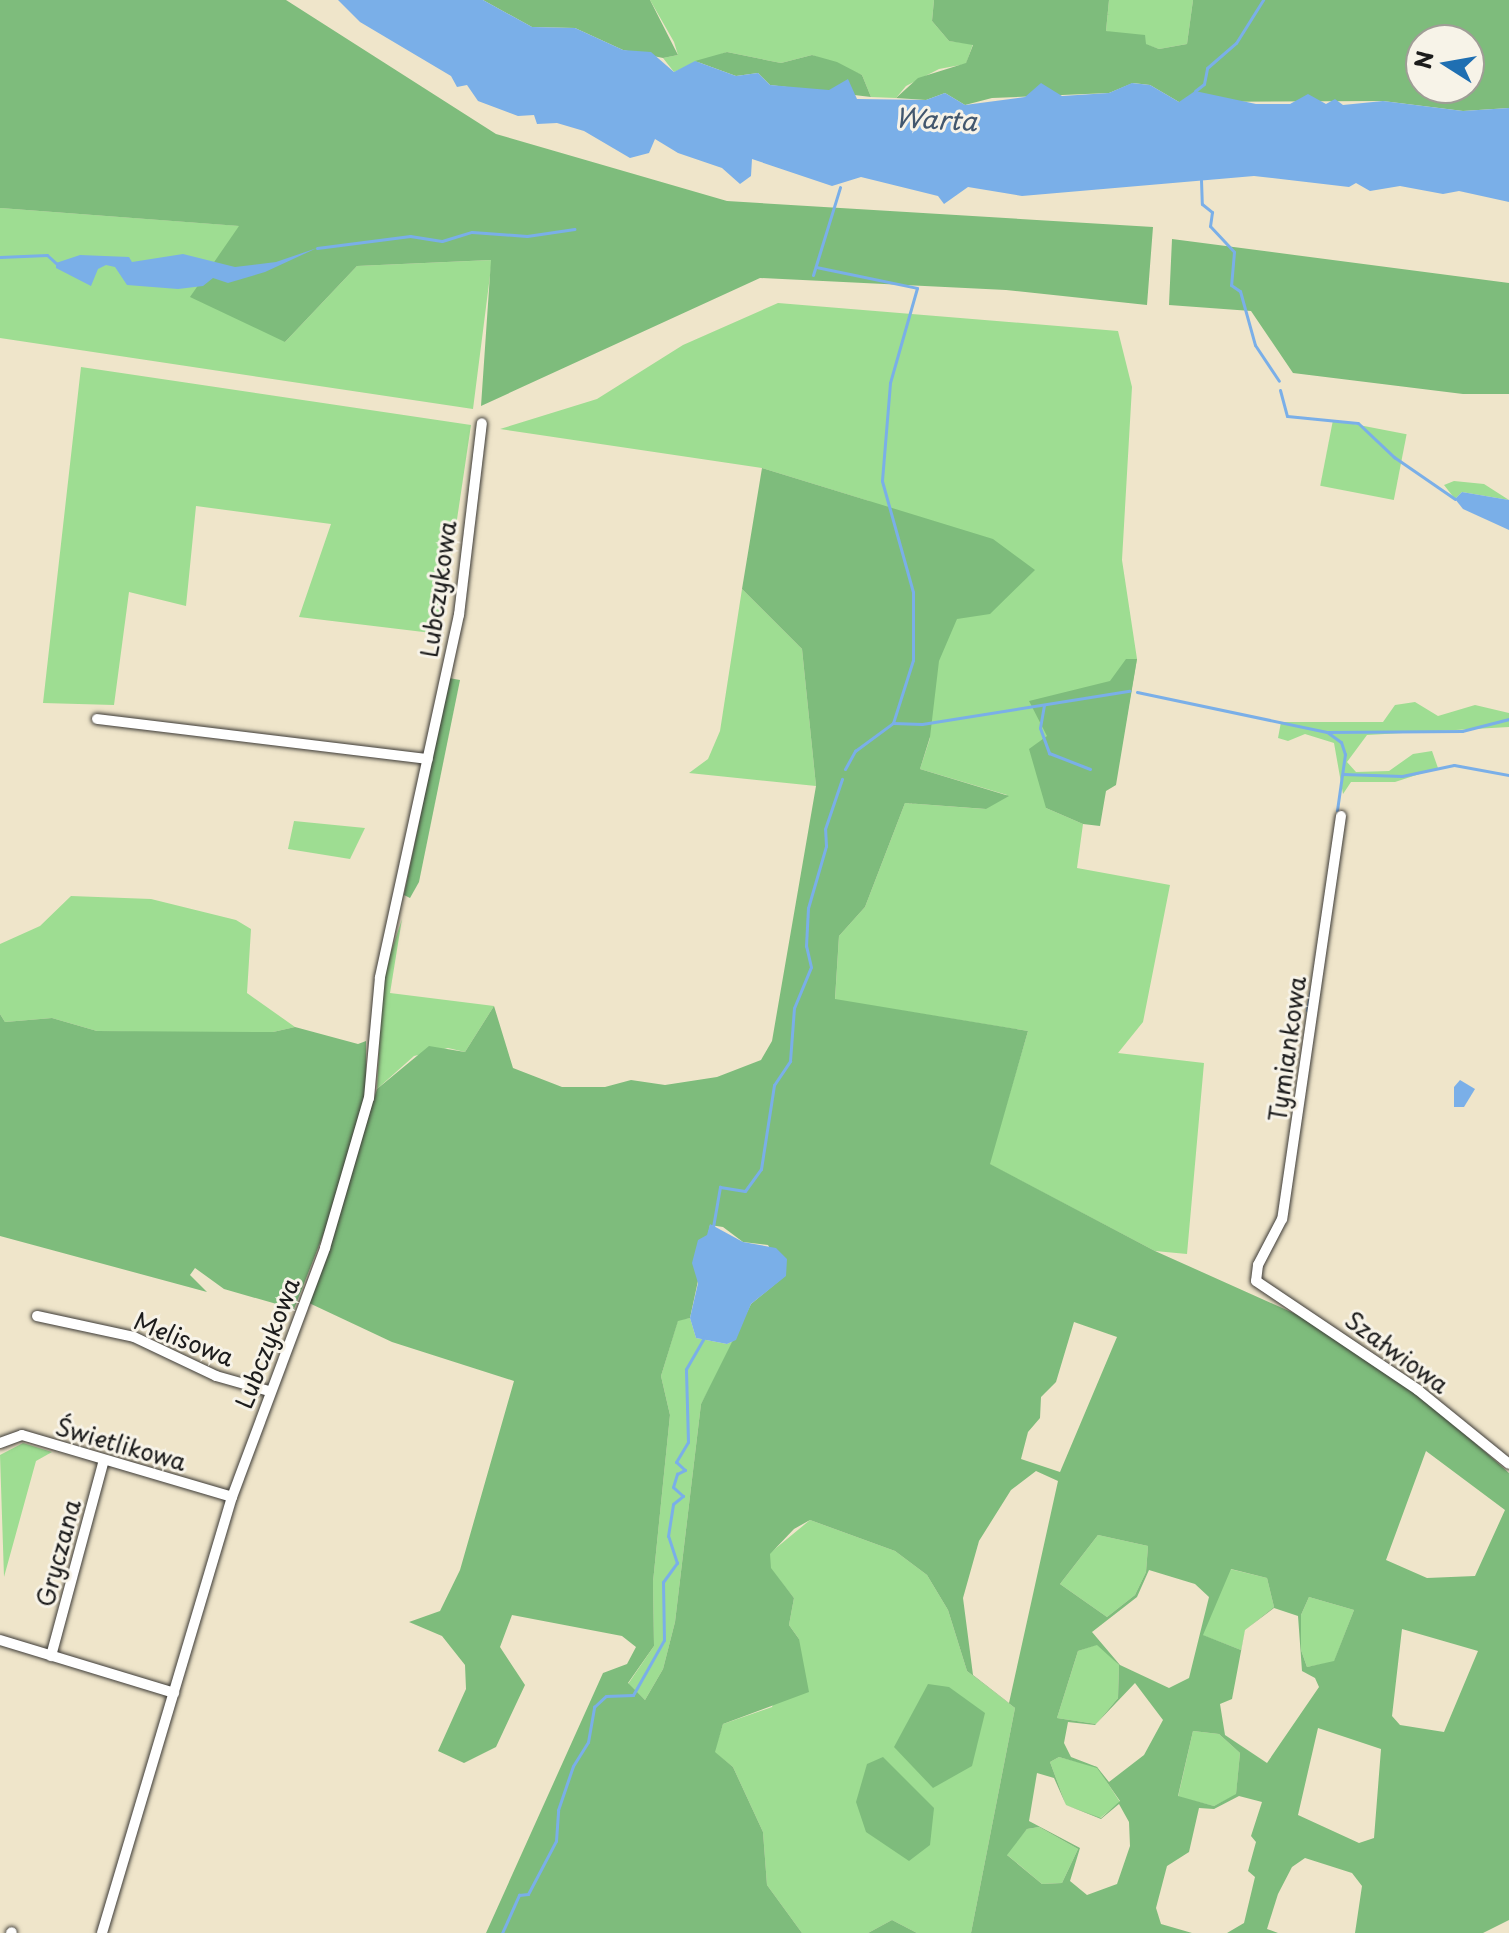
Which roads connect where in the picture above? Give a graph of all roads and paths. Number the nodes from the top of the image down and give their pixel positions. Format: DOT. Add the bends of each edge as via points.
graph roads {
  1 [pos="482,423"];
  2 [pos="97,719"];
  3 [pos="428,759"];
  4 [pos="1341,816"];
  5 [pos="1256,1281"];
  6 [pos="37,1316"];
  7 [pos="269,1391"];
  8 [pos="0,1443"];
  9 [pos="104,1460"];
  10 [pos="1509,1464"];
  11 [pos="232,1497"];
  12 [pos="0,1640"];
  13 [pos="51,1656"];
  14 [pos="174,1693"];
  15 [pos="102,1933"];
  1 -- 3 [label="street, Lubczykowa" via="459,615"];
  2 -- 3 [label="street"];
  3 -- 7 [label="street, Lubczykowa" via="380,977 369,1098 325,1248"];
  4 -- 5 [label="street, Tymiankowa" via="1282,1219 1258,1265"];
  5 -- 10 [label="street, Szałwiowa" via="1418,1390"];
  6 -- 7 [label="street, Melisowa" via="134,1337 216,1376"];
  7 -- 11 [label="street, Lubczykowa"];
  8 -- 9 [label="street, Świetlikowa" via="22,1435"];
  9 -- 11 [label="street, Świetlikowa"];
  9 -- 13 [label="street, Gryczana"];
  11 -- 14 [label="street, Lubczykowa"];
  12 -- 13 [label="street"];
  13 -- 14 [label="street"];
  14 -- 15 [label="street, Lubczykowa"];
}
